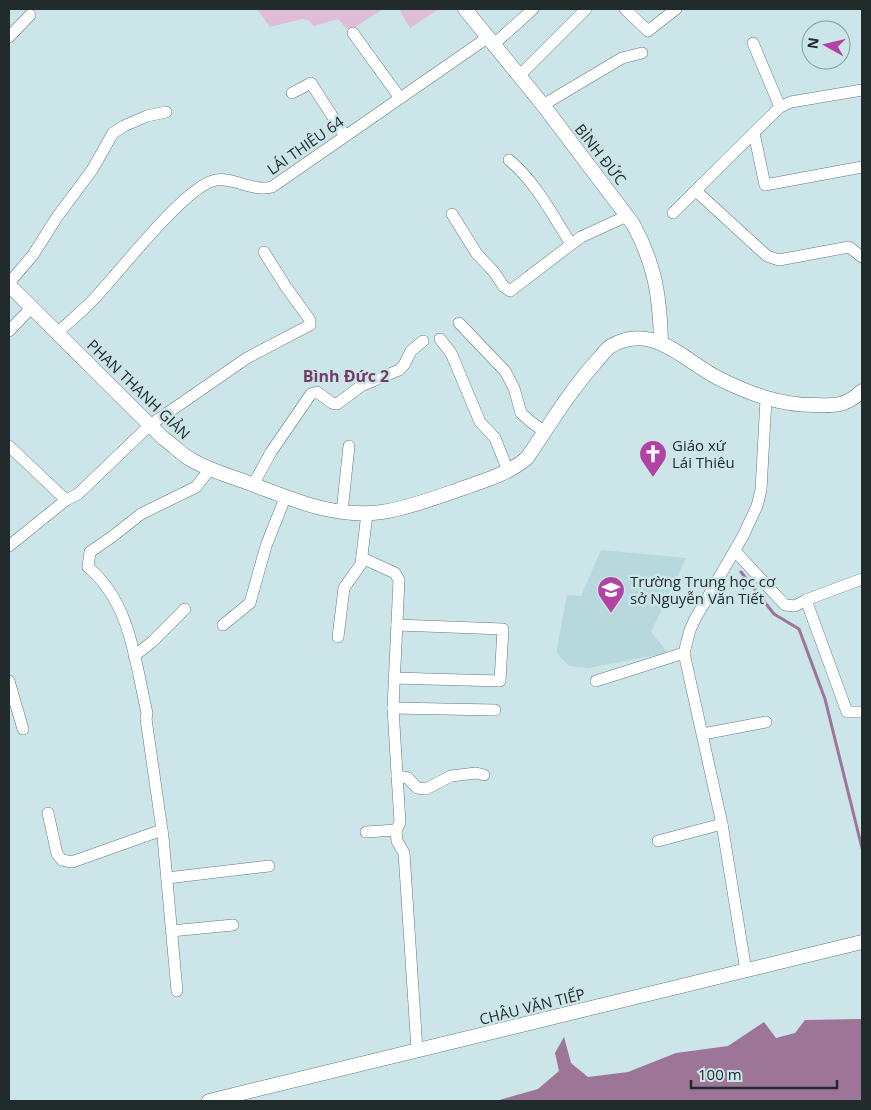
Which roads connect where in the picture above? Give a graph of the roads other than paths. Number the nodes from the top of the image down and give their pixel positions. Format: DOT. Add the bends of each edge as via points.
graph roads {
  1 [pos="464,9"];
  2 [pos="533,9"];
  3 [pos="586,9"];
  4 [pos="625,9"];
  5 [pos="676,9"];
  6 [pos="30,15"];
  7 [pos="352,33"];
  8 [pos="9,37"];
  9 [pos="490,42"];
  10 [pos="753,43"];
  11 [pos="642,53"];
  12 [pos="519,76"];
  13 [pos="862,90"];
  14 [pos="292,93"];
  15 [pos="400,98"];
  16 [pos="543,105"];
  17 [pos="780,107"];
  18 [pos="166,112"];
  19 [pos="754,133"];
  20 [pos="345,136"];
  21 [pos="509,160"];
  22 [pos="862,167"];
  23 [pos="696,190"];
  24 [pos="674,213"];
  25 [pos="452,214"];
  26 [pos="627,216"];
  27 [pos="571,244"];
  28 [pos="862,244"];
  29 [pos="849,246"];
  30 [pos="264,252"];
  31 [pos="862,256"];
  32 [pos="9,284"];
  33 [pos="31,308"];
  34 [pos="458,324"];
  35 [pos="9,331"];
  36 [pos="57,333"];
  37 [pos="440,339"];
  38 [pos="423,341"];
  39 [pos="661,342"];
  40 [pos="862,391"];
  41 [pos="766,399"];
  42 [pos="150,425"];
  43 [pos="545,432"];
  44 [pos="9,446"];
  45 [pos="349,446"];
  46 [pos="210,469"];
  47 [pos="508,471"];
  48 [pos="253,485"];
  49 [pos="285,498"];
  50 [pos="66,500"];
  51 [pos="342,512"];
  52 [pos="367,513"];
  53 [pos="9,546"];
  54 [pos="735,551"];
  55 [pos="362,558"];
  56 [pos="862,579"];
  57 [pos="806,600"];
  58 [pos="185,609"];
  59 [pos="397,624"];
  60 [pos="223,626"];
  61 [pos="338,637"];
  62 [pos="684,653"];
  63 [pos="134,656"];
  64 [pos="394,678"];
  65 [pos="9,681"];
  66 [pos="596,682"];
  67 [pos="393,708"];
  68 [pos="495,710"];
  69 [pos="862,712"];
  70 [pos="766,722"];
  71 [pos="23,729"];
  72 [pos="703,734"];
  73 [pos="484,775"];
  74 [pos="396,776"];
  75 [pos="48,813"];
  76 [pos="722,824"];
  77 [pos="162,830"];
  78 [pos="396,830"];
  79 [pos="366,832"];
  80 [pos="658,841"];
  81 [pos="269,866"];
  82 [pos="166,878"];
  83 [pos="233,926"];
  84 [pos="171,931"];
  85 [pos="862,942"];
  86 [pos="746,971"];
  87 [pos="177,992"];
  88 [pos="417,1050"];
  89 [pos="209,1101"];
  1 -- 9 [label="street, BÌNH ĐỨC"];
  2 -- 9 [label="street, LÁI THIÊU 64"];
  3 -- 12 [label="street"];
  4 -- 5 [label="street" via="648,31"];
  6 -- 8 [label="street"];
  7 -- 15 [label="street"];
  9 -- 12 [label="street, BÌNH ĐỨC"];
  9 -- 15 [label="street, LÁI THIÊU 64"];
  10 -- 17 [label="street"];
  11 -- 16 [label="street" via="622,58"];
  12 -- 16 [label="street, BÌNH ĐỨC"];
  13 -- 17 [label="street" via="791,102"];
  14 -- 20 [label="street" via="311,83"];
  15 -- 20 [label="street, LÁI THIÊU 64"];
  16 -- 26 [label="street, BÌNH ĐỨC"];
  17 -- 19 [label="street"];
  18 -- 32 [label="street" via="147,116 113,133 92,170"];
  19 -- 22 [label="street" via="766,185"];
  19 -- 23 [label="street"];
  20 -- 36 [label="street, LÁI THIÊU 64" via="272,187 264,189 216,180 205,184 182,202 91,302"];
  21 -- 27 [label="street" via="537,192"];
  23 -- 24 [label="street"];
  23 -- 29 [label="street" via="767,256 779,260"];
  25 -- 27 [label="street" via="477,254 510,291"];
  26 -- 27 [label="street"];
  26 -- 39 [label="street, BÌNH ĐỨC" via="645,246 656,280"];
  28 -- 29 [label="street"];
  29 -- 31 [label="street"];
  30 -- 42 [label="street" via="310,320 310,325 247,358"];
  32 -- 33 [label="street, PHAN THANH GIẢN"];
  33 -- 35 [label="street"];
  33 -- 36 [label="street, PHAN THANH GIẢN"];
  34 -- 43 [label="street" via="505,370 522,413"];
  36 -- 42 [label="street, PHAN THANH GIẢN"];
  37 -- 47 [label="street" via="450,353 480,422 496,438"];
  38 -- 48 [label="street" via="411,351 399,370 367,383 337,404 317,392 311,394 271,452"];
  39 -- 41 [label="street, PHAN THANH GIẢN" via="718,379"];
  39 -- 43 [label="street, PHAN THANH GIẢN" via="624,340 609,347 583,377"];
  40 -- 41 [label="street, PHAN THANH GIẢN" via="837,406 794,405"];
  41 -- 54 [label="street" via="761,490 757,506"];
  42 -- 46 [label="street, PHAN THANH GIẢN" via="189,458"];
  42 -- 50 [label="street" via="78,494"];
  43 -- 47 [label="street, PHAN THANH GIẢN" via="527,458"];
  44 -- 50 [label="street"];
  45 -- 51 [label="street"];
  46 -- 48 [label="street, PHAN THANH GIẢN"];
  46 -- 63 [label="street" via="196,487 141,514 90,552 88,567 107,587 121,613 130,634"];
  47 -- 52 [label="street, PHAN THANH GIẢN" via="430,500"];
  48 -- 49 [label="street, PHAN THANH GIẢN"];
  49 -- 51 [label="street, PHAN THANH GIẢN"];
  49 -- 60 [label="street" via="266,546 250,603"];
  50 -- 53 [label="street"];
  51 -- 52 [label="street, PHAN THANH GIẢN"];
  52 -- 55 [label="street"];
  54 -- 57 [label="street" via="785,605 795,606"];
  54 -- 62 [label="street" via="695,619"];
  55 -- 59 [label="street" via="395,573 399,580"];
  55 -- 61 [label="street" via="362,564 344,588"];
  56 -- 57 [label="street"];
  57 -- 69 [label="street" via="847,712"];
  58 -- 63 [label="street"];
  59 -- 64 [label="street"];
  59 -- 64 [label="street" via="503,629 500,680"];
  62 -- 66 [label="street"];
  62 -- 72 [label="street"];
  63 -- 77 [label="street" via="147,713"];
  64 -- 67 [label="street"];
  65 -- 71 [label="street"];
  67 -- 68 [label="street"];
  67 -- 74 [label="street"];
  70 -- 72 [label="street"];
  72 -- 76 [label="street"];
  73 -- 74 [label="street" via="451,776 426,789 417,788 408,778"];
  74 -- 78 [label="street" via="400,823"];
  75 -- 77 [label="street" via="57,854 62,860 72,862"];
  76 -- 80 [label="street"];
  76 -- 86 [label="street"];
  77 -- 82 [label="street"];
  78 -- 79 [label="street"];
  78 -- 88 [label="street" via="397,841 404,853"];
  81 -- 82 [label="street"];
  82 -- 84 [label="street"];
  83 -- 84 [label="street"];
  84 -- 87 [label="street"];
  85 -- 86 [label="street, CHÂU VĂN TIẾP"];
  86 -- 88 [label="street, CHÂU VĂN TIẾP"];
  88 -- 89 [label="street, CHÂU VĂN TIẾP"];
}
